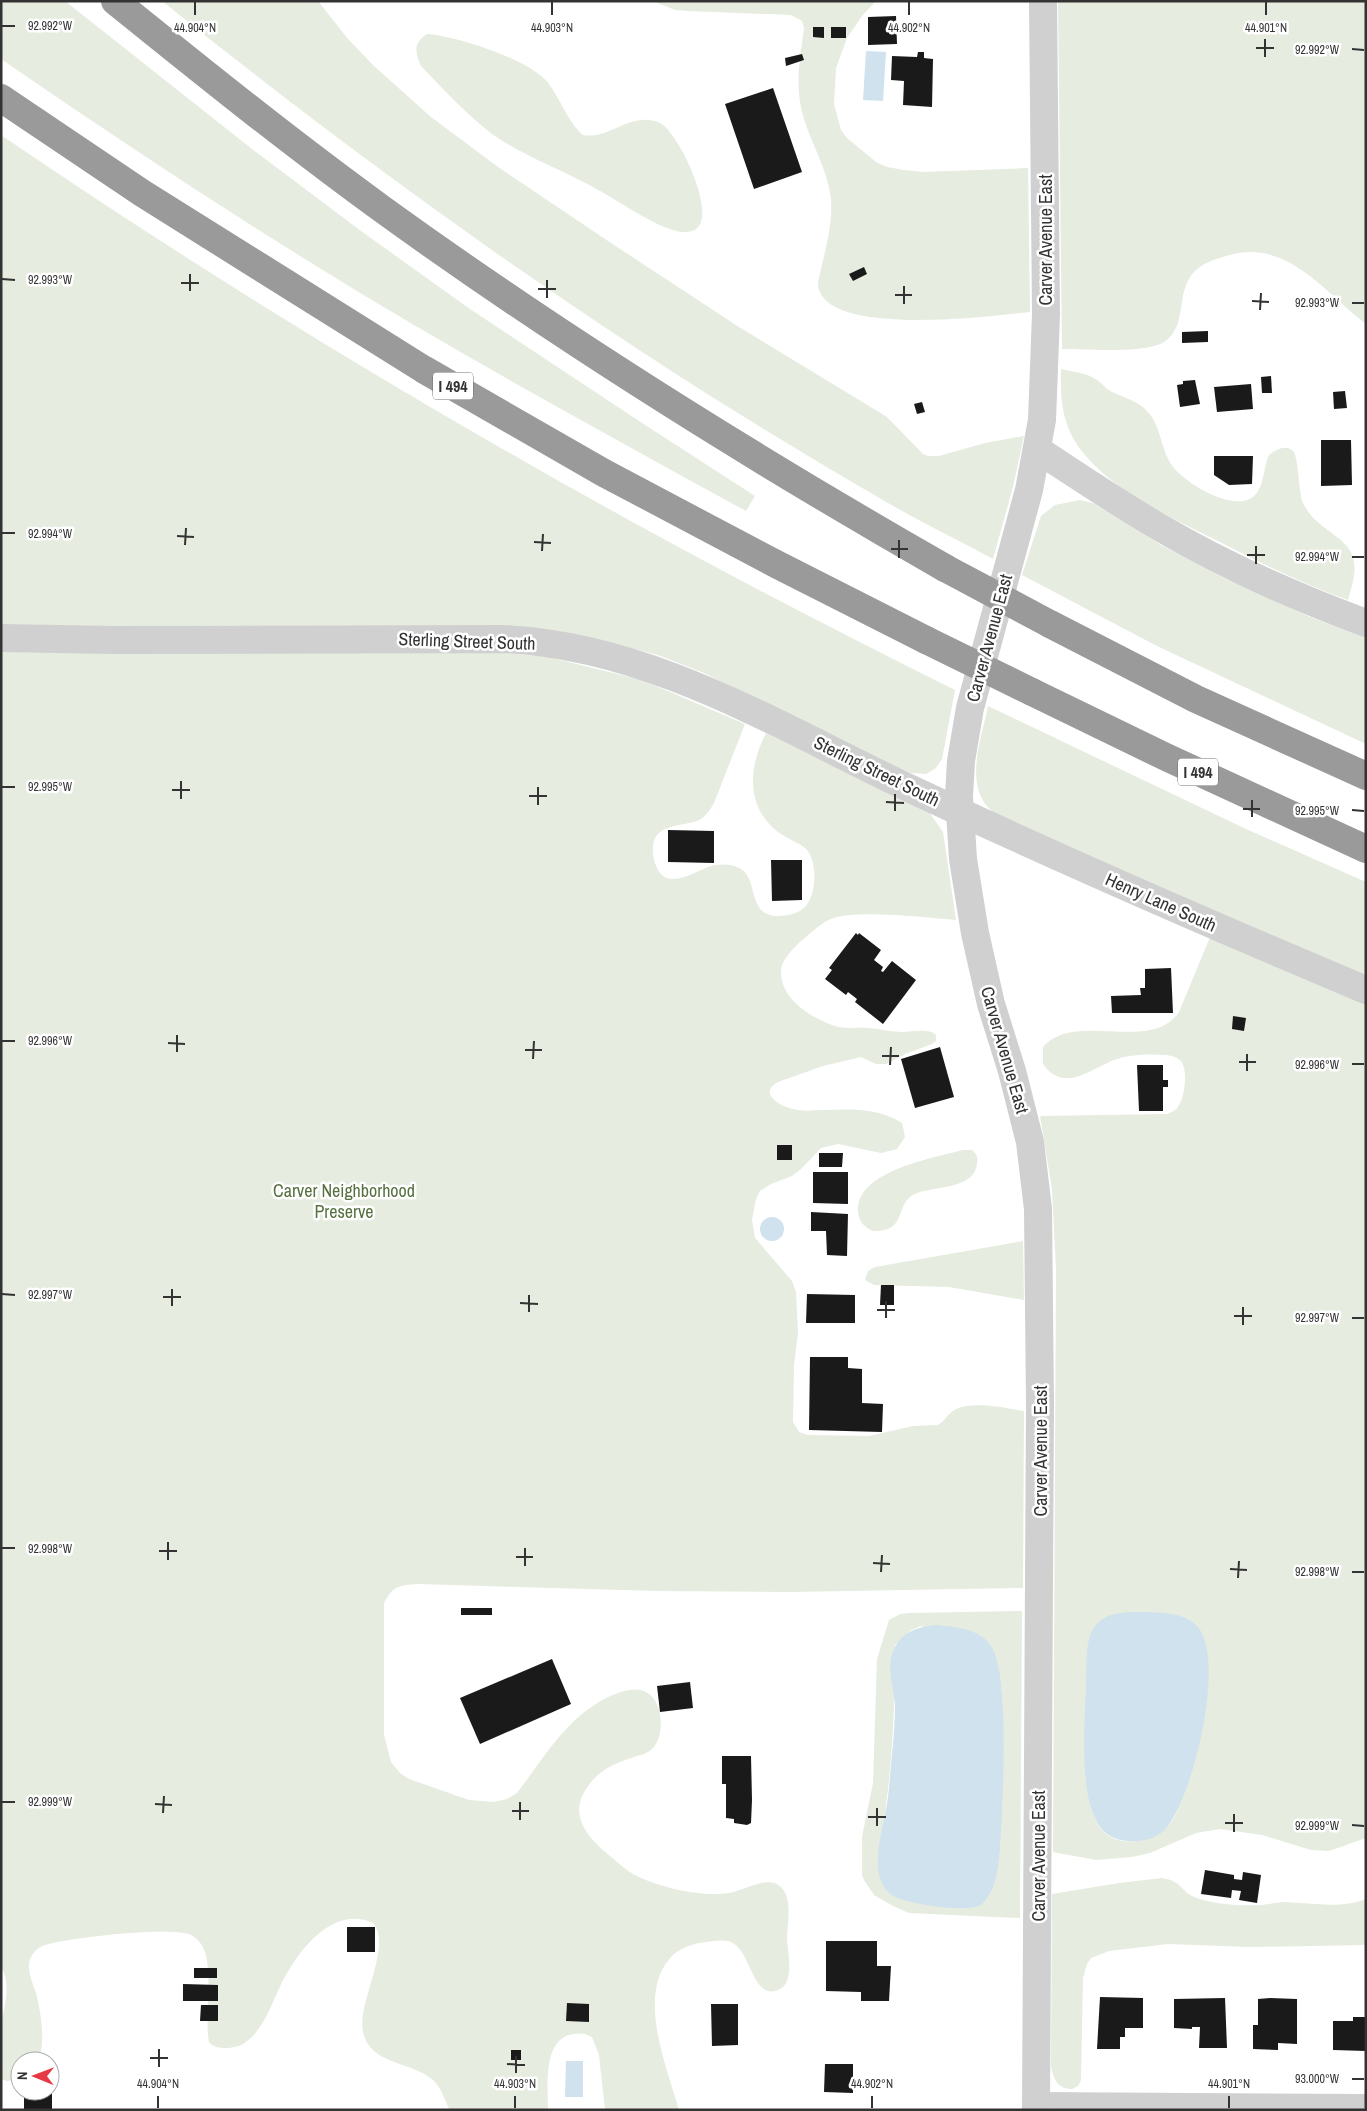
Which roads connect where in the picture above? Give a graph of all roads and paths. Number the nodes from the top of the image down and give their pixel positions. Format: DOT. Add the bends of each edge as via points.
graph roads {
  1 [pos="114,1"];
  2 [pos="1043,1"];
  3 [pos="1,98"];
  4 [pos="1038,450"];
  5 [pos="1366,623"];
  6 [pos="1,638"];
  7 [pos="1366,776"];
  8 [pos="959,811"];
  9 [pos="1366,849"];
  10 [pos="1366,990"];
  11 [pos="1036,2108"];
  12 [pos="1366,2108"];
  1 -- 7 [label="highway, bridge" via="383,210 665,402 945,568 1196,699"];
  2 -- 4 [label="street, Carver Avenue East" via="1046,339"];
  3 -- 9 [label="highway, I 494, bridge" via="142,193 423,369 604,473 926,640 1168,758"];
  4 -- 5 [label="street" via="1130,510 1200,549 1287,591"];
  4 -- 8 [label="street, Carver Avenue East" via="970,708 960,761"];
  6 -- 8 [label="street, Sterling Street South" via="478,639 523,640 569,647 621,659 686,681"];
  8 -- 10 [label="street, Henry Lane South" via="1206,923"];
  8 -- 11 [label="street, Carver Avenue East" via="975,933 991,1004 1030,1142 1038,1209"];
  11 -- 12 [label="street"];
}
